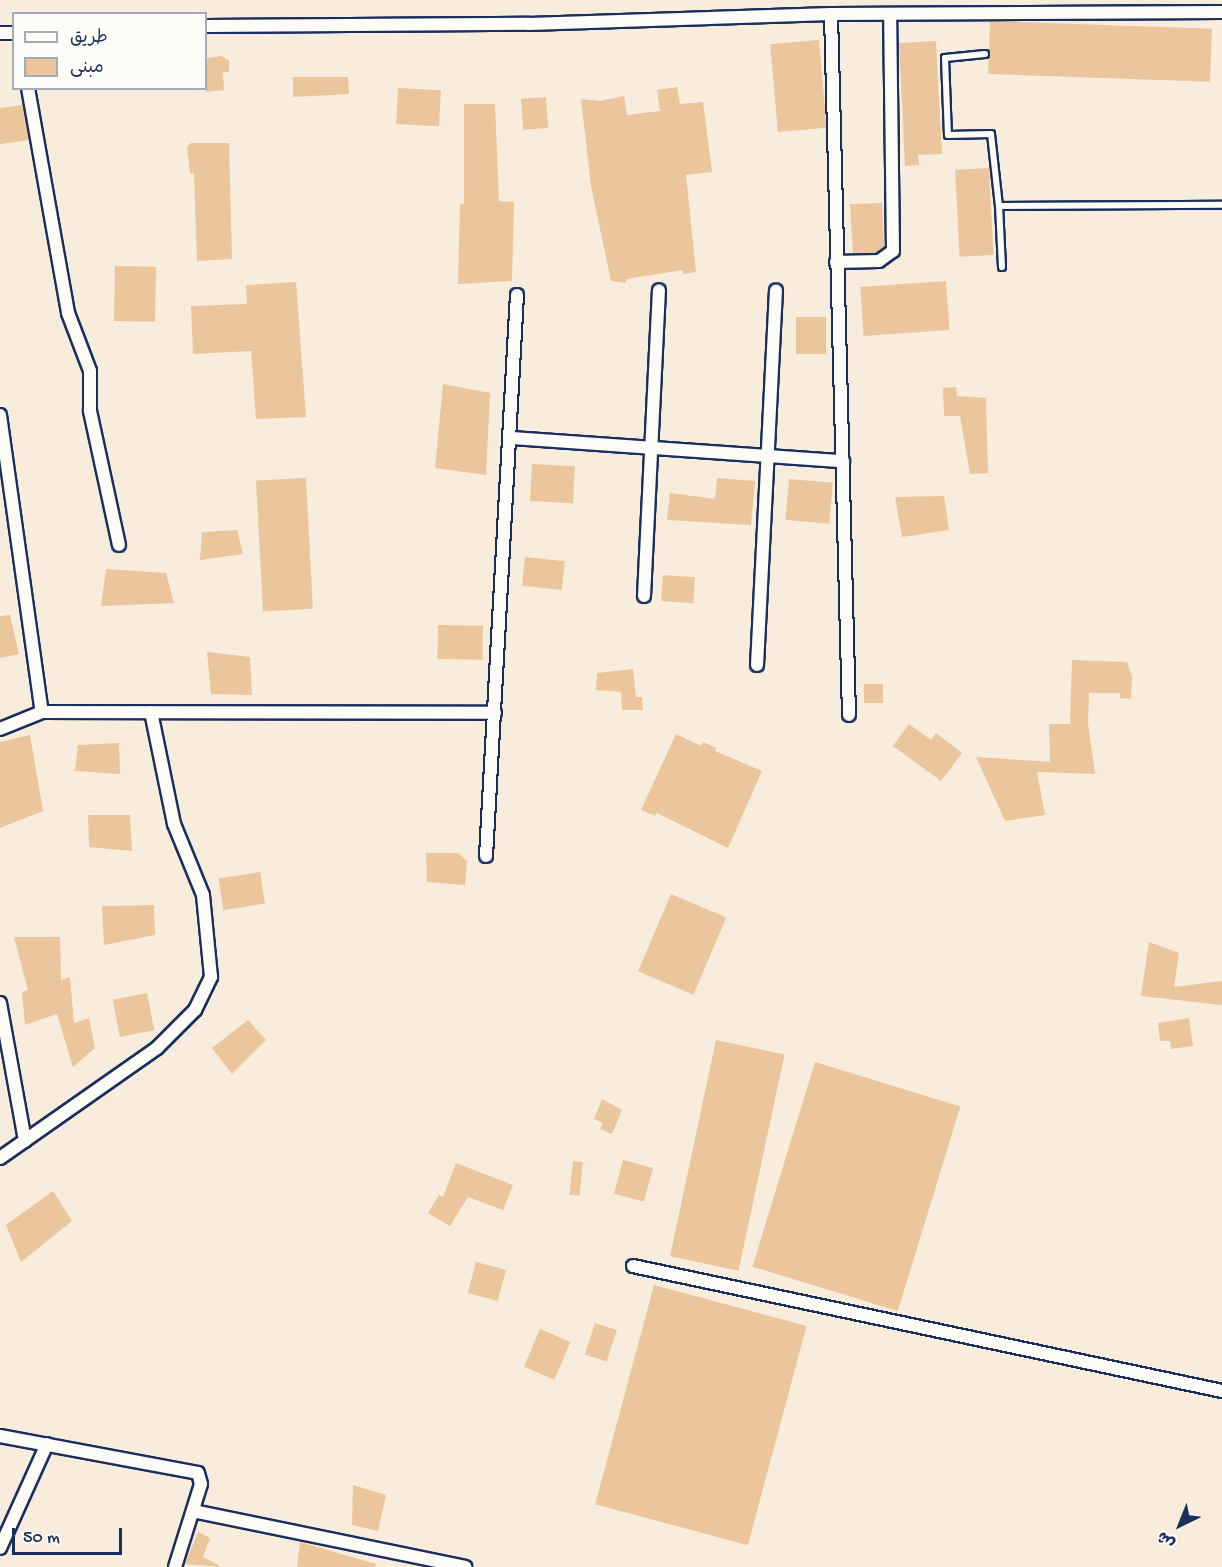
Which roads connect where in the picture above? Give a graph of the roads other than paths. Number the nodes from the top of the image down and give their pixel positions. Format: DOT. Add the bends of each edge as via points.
graph roads {
  1 [pos="1222,12"];
  2 [pos="831,14"];
  3 [pos="890,14"];
  4 [pos="207,26"];
  5 [pos="984,54"];
  6 [pos="28,90"];
  7 [pos="1222,205"];
  8 [pos="999,206"];
  9 [pos="836,262"];
  10 [pos="1002,267"];
  11 [pos="776,290"];
  12 [pos="659,291"];
  13 [pos="517,295"];
  14 [pos="0,415"];
  15 [pos="511,438"];
  16 [pos="650,448"];
  17 [pos="769,456"];
  18 [pos="843,460"];
  19 [pos="4,482"];
  20 [pos="119,545"];
  21 [pos="644,596"];
  22 [pos="757,664"];
  23 [pos="42,712"];
  24 [pos="151,712"];
  25 [pos="495,713"];
  26 [pos="849,715"];
  27 [pos="0,729"];
  28 [pos="486,856"];
  29 [pos="0,1003"];
  30 [pos="25,1141"];
  31 [pos="0,1158"];
  32 [pos="633,1266"];
  33 [pos="1222,1392"];
  34 [pos="0,1436"];
  35 [pos="47,1444"];
  36 [pos="193,1511"];
  37 [pos="0,1548"];
  38 [pos="175,1567"];
  39 [pos="465,1567"];
  1 -- 3 [label="street"];
  2 -- 3 [label="street"];
  2 -- 4 [label="street" via="529,24"];
  2 -- 9 [label="street"];
  3 -- 9 [label="street" via="893,251 879,261"];
  5 -- 8 [label="lane" via="945,58 948,135 991,134"];
  6 -- 20 [label="street" via="68,313 90,371 90,411"];
  7 -- 8 [label="lane"];
  8 -- 10 [label="lane"];
  9 -- 18 [label="street"];
  11 -- 17 [label="street"];
  12 -- 16 [label="street"];
  13 -- 15 [label="street"];
  14 -- 19 [label="street"];
  15 -- 16 [label="street"];
  15 -- 25 [label="street"];
  16 -- 17 [label="street"];
  16 -- 21 [label="street"];
  17 -- 18 [label="street"];
  17 -- 22 [label="street"];
  18 -- 26 [label="street"];
  19 -- 23 [label="street"];
  23 -- 24 [label="street"];
  23 -- 27 [label="street"];
  24 -- 25 [label="street"];
  24 -- 30 [label="street" via="174,824 203,895 211,977 195,1010 157,1048"];
  25 -- 28 [label="street"];
  29 -- 30 [label="street"];
  30 -- 31 [label="street"];
  32 -- 33 [label="street"];
  34 -- 35 [label="street"];
  35 -- 36 [label="street" via="198,1473 201,1484"];
  35 -- 37 [label="street"];
  36 -- 38 [label="street"];
  36 -- 39 [label="street"];
}
